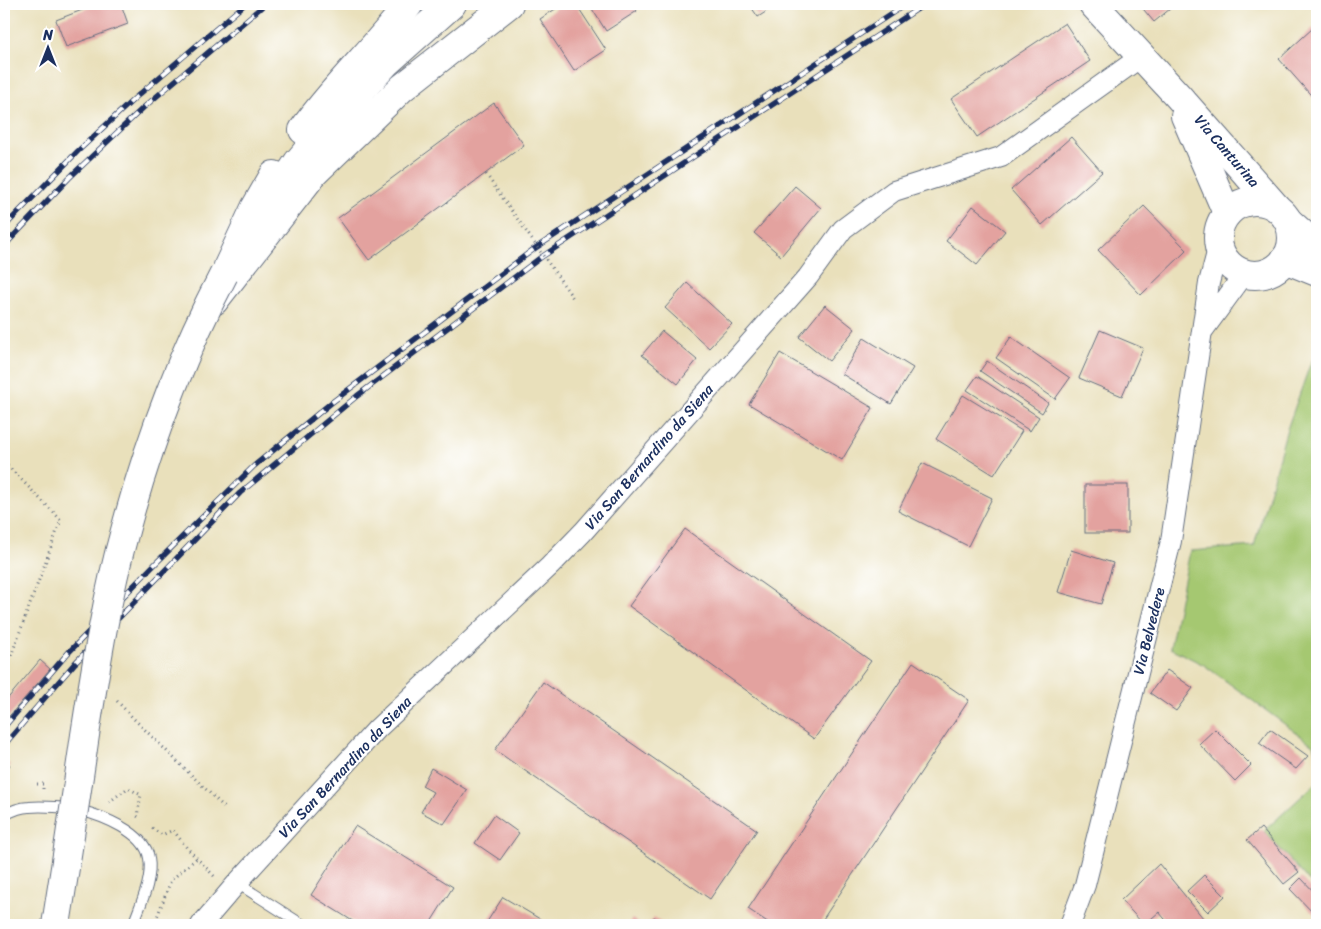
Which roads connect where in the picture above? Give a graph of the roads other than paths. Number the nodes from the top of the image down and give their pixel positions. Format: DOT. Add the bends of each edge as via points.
graph roads {
  1 [pos="410,4"];
  2 [pos="452,4"];
  3 [pos="509,4"];
  4 [pos="1093,4"];
  5 [pos="1142,56"];
  6 [pos="1178,96"];
  7 [pos="299,163"];
  8 [pos="1227,213"];
  9 [pos="1282,213"];
  10 [pos="1219,245"];
  11 [pos="1317,247"];
  12 [pos="1285,259"];
  13 [pos="1317,272"];
  14 [pos="1244,273"];
  15 [pos="201,318"];
  16 [pos="1203,331"];
  17 [pos="4,815"];
  18 [pos="228,881"];
  19 [pos="56,925"];
  20 [pos="133,925"];
  21 [pos="201,925"];
  22 [pos="303,925"];
  23 [pos="1070,925"];
  1 -- 7 [label="main road" via="320,107"];
  2 -- 7 [label="main road" via="387,62 332,121"];
  3 -- 7 [label="main road"];
  4 -- 5 [label="main road, Via Canturina"];
  5 -- 6 [label="main road, Via Canturina"];
  5 -- 18 [label="street, Via San Bernardino da Siena" via="1001,157 894,191 843,230 808,277 583,532 377,729"];
  6 -- 8 [label="main road, Via Canturina"];
  6 -- 9 [label="main road, Via Canturina"];
  7 -- 15 [label="main road, bridge"];
  7 -- 15 [label="main road, bridge" via="224,274"];
  8 -- 9 [label="main road" via="1242,203 1257,200"];
  8 -- 10 [label="main road" via="1222,221"];
  9 -- 11 [label="main road, Via Canturina"];
  9 -- 12 [label="main road" via="1292,235 1291,248"];
  10 -- 14 [label="main road" via="1232,267"];
  10 -- 16 [label="street, Via Belvedere" via="1209,283"];
  12 -- 13 [label="main road"];
  12 -- 14 [label="main road" via="1272,271 1258,275"];
  14 -- 16 [label="street, Via Belvedere"];
  15 -- 19 [label="main road, bridge" via="151,445 126,528 97,658"];
  16 -- 23 [label="street, Via Belvedere" via="1171,542 1085,885"];
  17 -- 20 [label="lane" via="31,806 78,810 121,825 138,839 150,859 148,881"];
  18 -- 21 [label="street, Via San Bernardino da Siena"];
  18 -- 22 [label="lane"];
}
